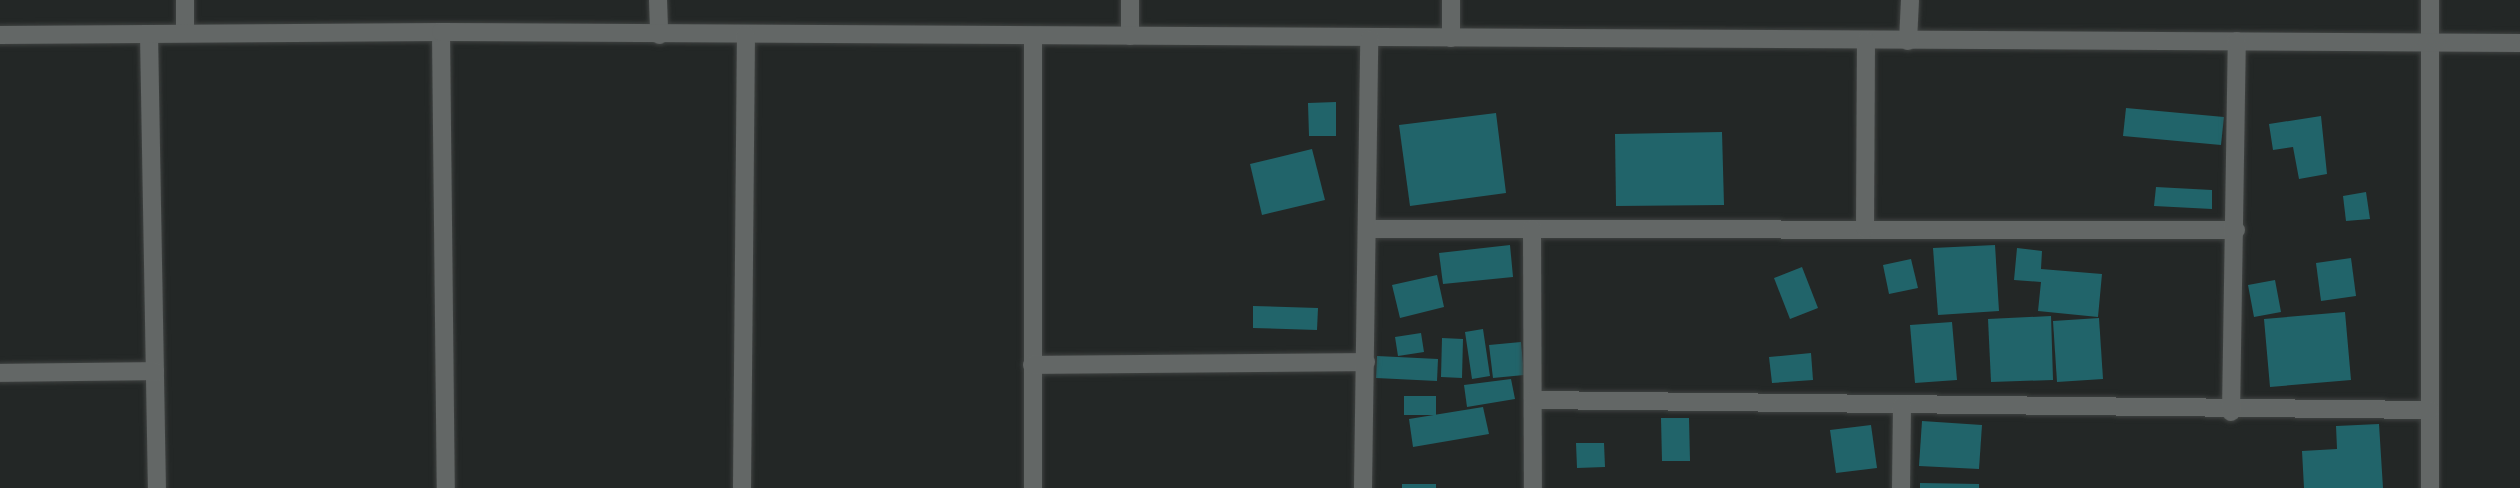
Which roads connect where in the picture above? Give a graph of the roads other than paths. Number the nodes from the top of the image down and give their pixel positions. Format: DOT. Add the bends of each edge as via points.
graph roads {
  1 [pos="185,0"];
  2 [pos="658,0"];
  3 [pos="1130,0"];
  4 [pos="1451,0"];
  5 [pos="1910,0"];
  6 [pos="2430,0"];
  7 [pos="441,32"];
  8 [pos="185,33"];
  9 [pos="149,34"];
  10 [pos="0,35"];
  11 [pos="659,35"];
  12 [pos="746,35"];
  13 [pos="1033,36"];
  14 [pos="1130,36"];
  15 [pos="1451,38"];
  16 [pos="1369,39"];
  17 [pos="1866,40"];
  18 [pos="1908,41"];
  19 [pos="2237,41"];
  20 [pos="2430,41"];
  21 [pos="2520,44"];
  22 [pos="1368,229"];
  23 [pos="1532,229"];
  24 [pos="1865,229"];
  25 [pos="2236,230"];
  26 [pos="1366,362"];
  27 [pos="1032,365"];
  28 [pos="155,371"];
  29 [pos="0,373"];
  30 [pos="1533,400"];
  31 [pos="1902,405"];
  32 [pos="2430,410"];
  33 [pos="2231,412"];
  34 [pos="157,488"];
  35 [pos="446,488"];
  36 [pos="742,488"];
  37 [pos="1034,488"];
  38 [pos="1363,488"];
  39 [pos="1533,488"];
  40 [pos="1901,488"];
  41 [pos="2430,488"];
  1 -- 8 [label="street"];
  2 -- 11 [label="street"];
  3 -- 14 [label="street"];
  4 -- 15 [label="street"];
  5 -- 18 [label="street"];
  6 -- 20 [label="street"];
  7 -- 8 [label="street"];
  7 -- 11 [label="street"];
  7 -- 35 [label="street"];
  8 -- 9 [label="street"];
  9 -- 10 [label="street"];
  9 -- 28 [label="street"];
  11 -- 12 [label="street"];
  12 -- 13 [label="street"];
  12 -- 36 [label="street"];
  13 -- 14 [label="street"];
  13 -- 27 [label="street"];
  14 -- 16 [label="street"];
  15 -- 16 [label="street"];
  15 -- 17 [label="street"];
  16 -- 22 [label="street"];
  17 -- 18 [label="street"];
  17 -- 24 [label="street"];
  18 -- 19 [label="street"];
  19 -- 20 [label="street"];
  19 -- 25 [label="street"];
  20 -- 21 [label="street"];
  20 -- 32 [label="street"];
  22 -- 23 [label="street"];
  22 -- 26 [label="street"];
  23 -- 24 [label="street"];
  23 -- 30 [label="street"];
  24 -- 25 [label="street"];
  25 -- 33 [label="street"];
  26 -- 27 [label="street"];
  26 -- 38 [label="street"];
  27 -- 37 [label="street"];
  28 -- 29 [label="street"];
  28 -- 34 [label="street"];
  30 -- 31 [label="street"];
  30 -- 39 [label="street"];
  31 -- 33 [label="street"];
  31 -- 40 [label="street"];
  32 -- 33 [label="street"];
  32 -- 41 [label="street"];
}
